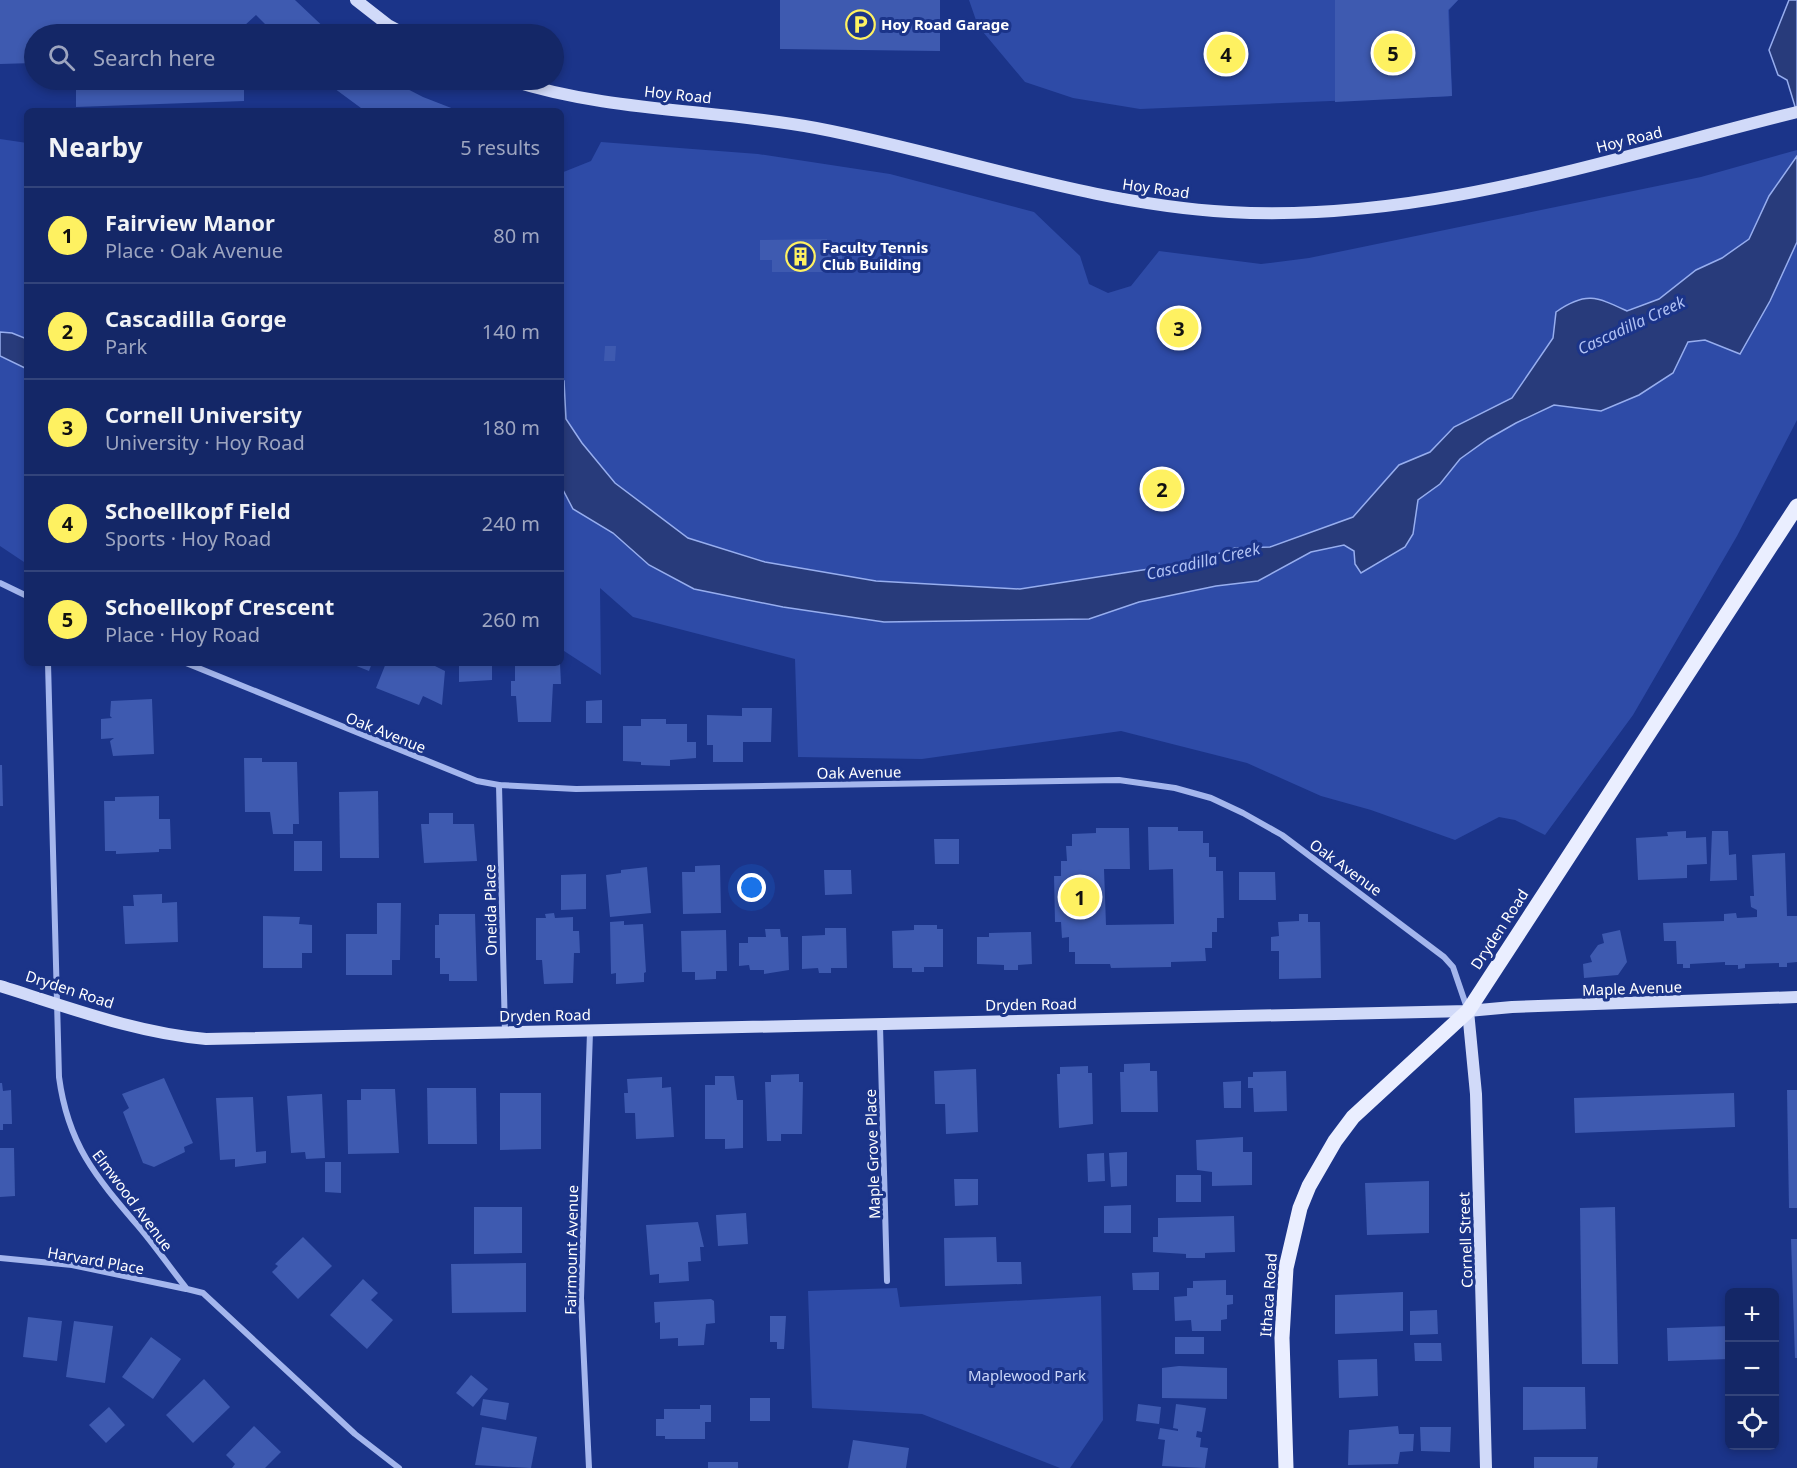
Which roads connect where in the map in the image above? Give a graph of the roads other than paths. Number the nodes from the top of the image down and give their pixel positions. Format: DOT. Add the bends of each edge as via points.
graph roads {
  1 [pos="356,0"];
  2 [pos="387,24"];
  3 [pos="556,90"];
  4 [pos="1797,112"];
  5 [pos="1797,506"];
  6 [pos="0,584"];
  7 [pos="24,595"];
  8 [pos="48,666"];
  9 [pos="193,666"];
  10 [pos="500,786"];
  11 [pos="0,986"];
  12 [pos="1797,997"];
  13 [pos="57,1004"];
  14 [pos="1468,1011"];
  15 [pos="880,1026"];
  16 [pos="590,1032"];
  17 [pos="505,1033"];
  18 [pos="0,1258"];
  19 [pos="887,1281"];
  20 [pos="187,1289"];
  21 [pos="399,1468"];
  22 [pos="589,1468"];
  23 [pos="1286,1468"];
  24 [pos="1486,1468"];
  1 -- 2 [label="street"];
  3 -- 4 [label="street, Hoy Road" via="616,103 757,118 819,129 1124,199 1226,212 1285,214 1436,201"];
  5 -- 14 [label="main road, Dryden Road"];
  6 -- 7 [label="street"];
  8 -- 13 [label="street, Elmwood Avenue"];
  9 -- 10 [label="street, Oak Avenue" via="453,773"];
  10 -- 14 [label="street, Oak Avenue" via="576,789 1119,780 1175,788 1211,798 1282,835 1425,940 1453,967"];
  10 -- 17 [label="street, Oneida Place"];
  11 -- 13 [label="street, Dryden Road"];
  12 -- 14 [label="street, Maple Avenue"];
  13 -- 17 [label="street, Dryden Road" via="154,1033 206,1039"];
  13 -- 20 [label="street, Elmwood Avenue" via="61,1095 75,1141 100,1181"];
  14 -- 15 [label="street, Dryden Road"];
  14 -- 23 [label="main road, Ithaca Road" via="1353,1117 1335,1141 1305,1197 1286,1268 1282,1338"];
  14 -- 24 [label="street, Cornell Street" via="1476,1094"];
  15 -- 16 [label="street, Dryden Road"];
  15 -- 19 [label="street, Maple Grove Place"];
  16 -- 17 [label="street, Dryden Road"];
  16 -- 22 [label="street, Fairmount Avenue" via="581,1298"];
  18 -- 20 [label="street, Harvard Place" via="72,1265"];
  20 -- 21 [label="street, Elmwood Avenue" via="203,1293 355,1434"];
}
